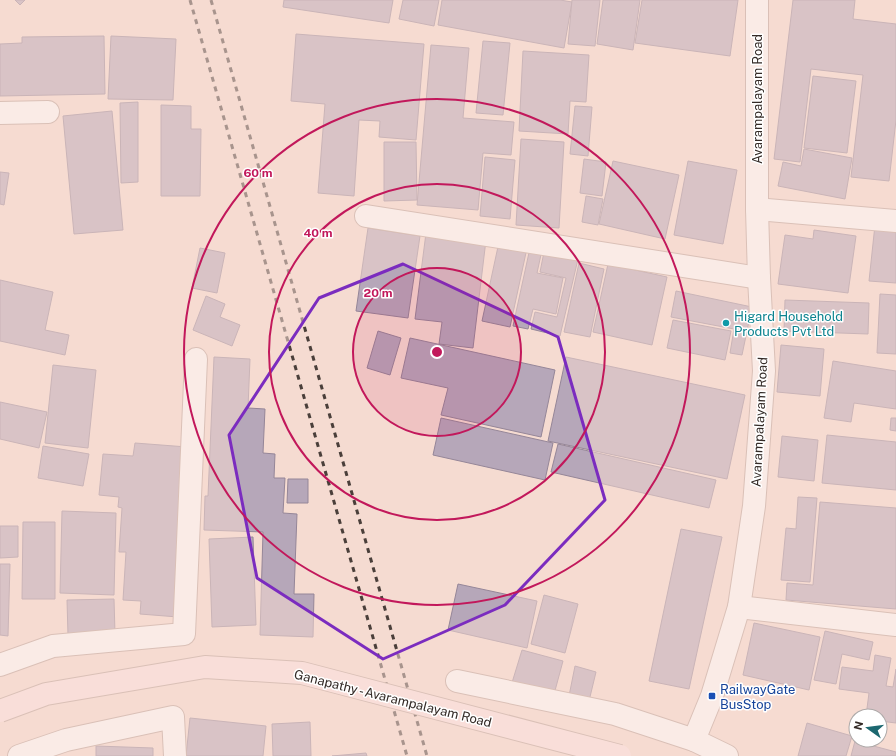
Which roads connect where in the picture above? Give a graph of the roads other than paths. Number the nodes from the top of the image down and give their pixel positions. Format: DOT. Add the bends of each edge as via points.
graph roads {
  1 [pos="757,0"];
  2 [pos="48,112"];
  3 [pos="0,113"];
  4 [pos="757,209"];
  5 [pos="366,216"];
  6 [pos="896,221"];
  7 [pos="759,278"];
  8 [pos="196,359"];
  9 [pos="739,607"];
  10 [pos="896,625"];
  11 [pos="0,665"];
  12 [pos="456,681"];
  13 [pos="0,711"];
  14 [pos="694,740"];
  15 [pos="19,756"];
  16 [pos="175,756"];
  17 [pos="620,756"];
  18 [pos="727,756"];
  1 -- 4 [label="street, Avarampalayam Road"];
  2 -- 3 [label="street"];
  4 -- 6 [label="street"];
  4 -- 7 [label="street, Avarampalayam Road"];
  5 -- 7 [label="street"];
  7 -- 9 [label="street, Avarampalayam Road" via="764,371 754,506"];
  8 -- 11 [label="street" via="184,634 53,646"];
  9 -- 10 [label="street"];
  9 -- 14 [label="street, Avarampalayam Road" via="712,696"];
  12 -- 14 [label="street" via="615,714"];
  13 -- 17 [label="main road, Ganapathy - Avarampalayam Road, bridge" via="46,694 205,668 302,673"];
  14 -- 18 [label="street"];
  15 -- 16 [label="street" via="66,740 173,716"];
}
